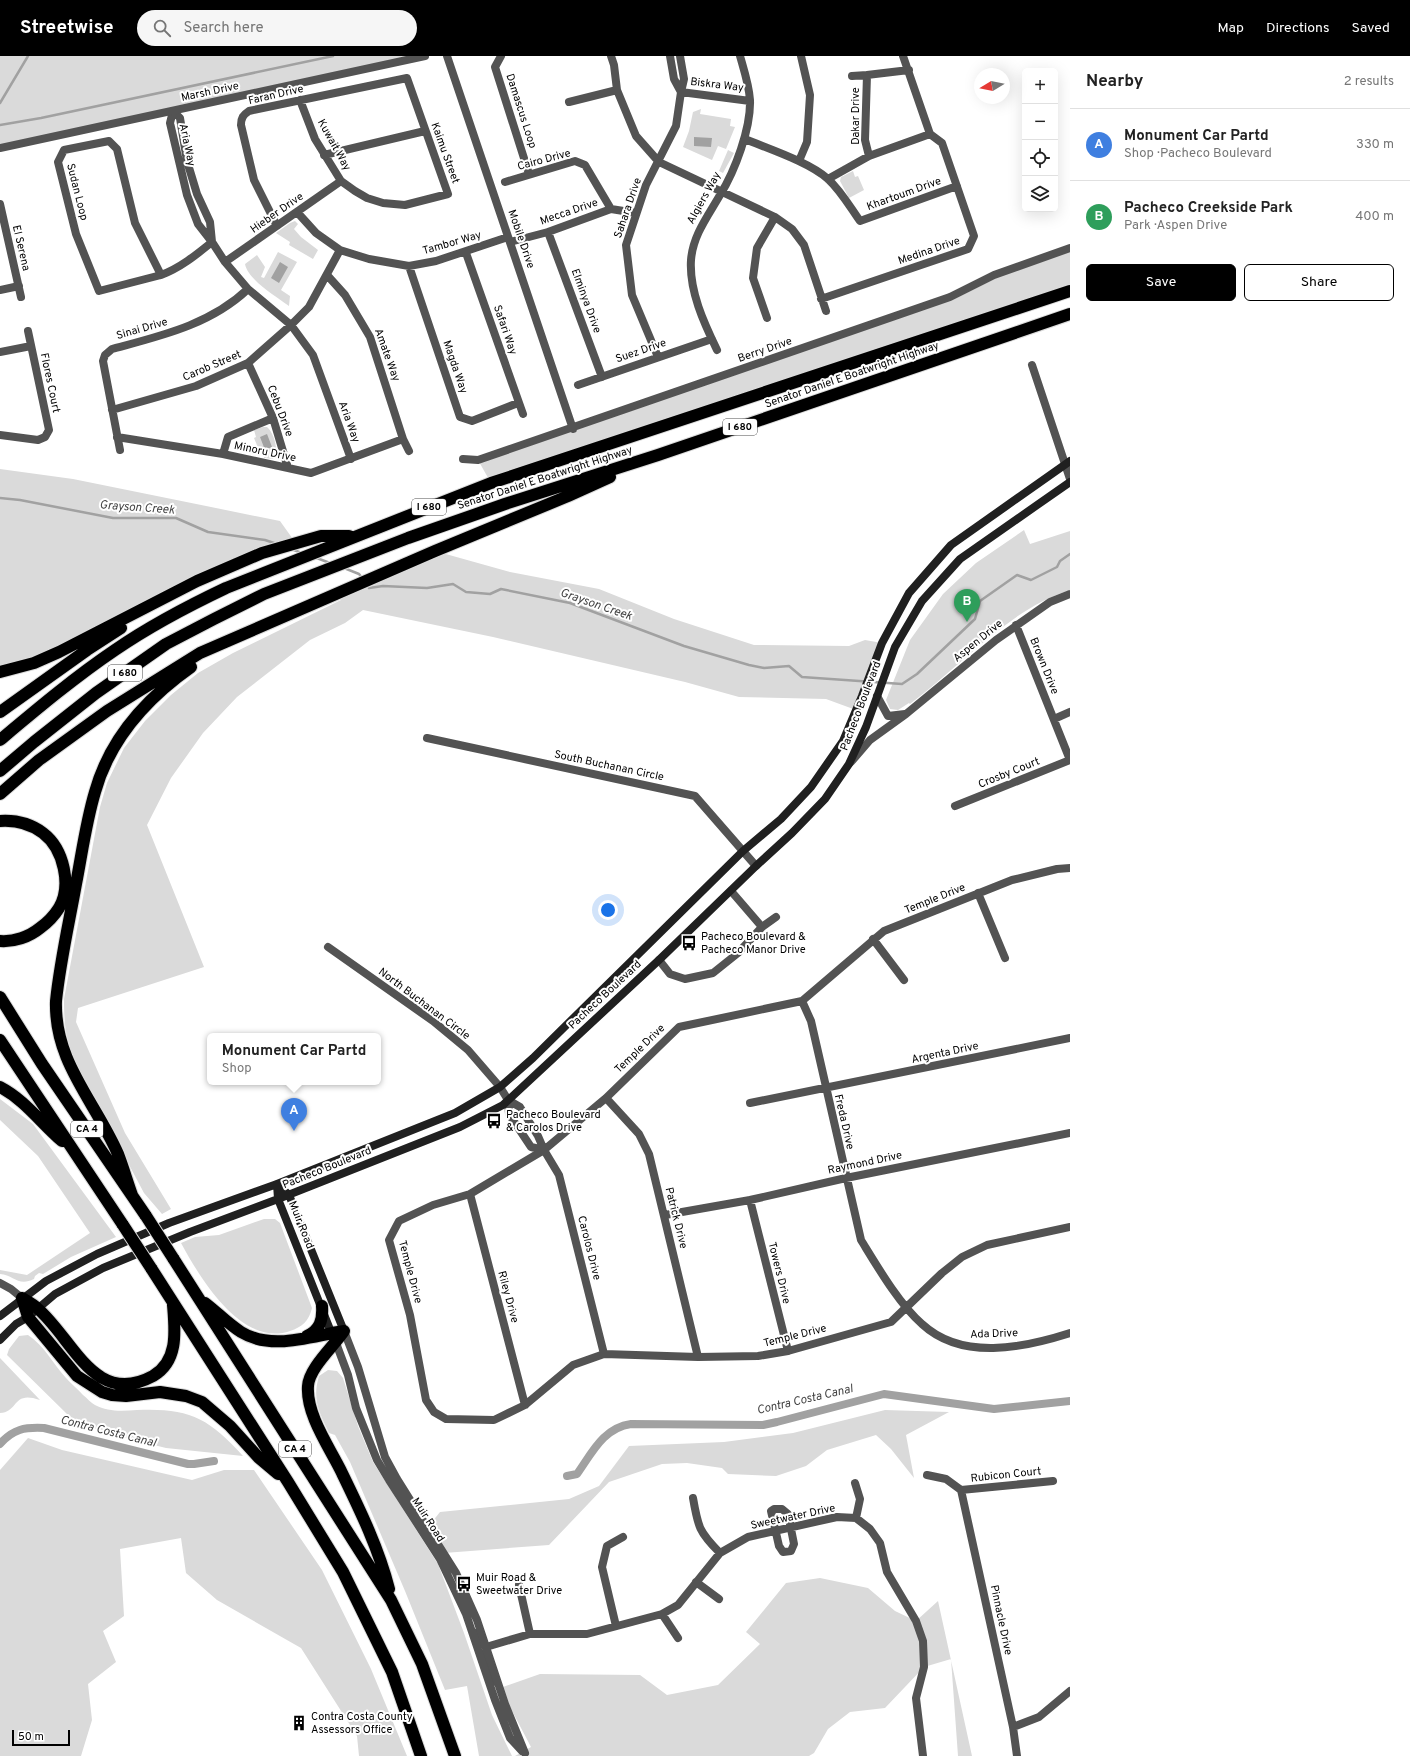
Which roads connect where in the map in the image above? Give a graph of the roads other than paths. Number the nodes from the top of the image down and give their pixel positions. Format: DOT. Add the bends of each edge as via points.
graph roads {
  1 [pos="425,56"];
  2 [pos="447,56"];
  3 [pos="501,56"];
  4 [pos="611,56"];
  5 [pos="670,56"];
  6 [pos="680,56"];
  7 [pos="740,56"];
  8 [pos="801,56"];
  9 [pos="903,56"];
  10 [pos="909,70"];
  11 [pos="867,75"];
  12 [pos="852,76"];
  13 [pos="407,78"];
  14 [pos="617,90"];
  15 [pos="681,92"];
  16 [pos="300,100"];
  17 [pos="750,101"];
  18 [pos="569,102"];
  19 [pos="173,111"];
  20 [pos="425,131"];
  21 [pos="930,134"];
  22 [pos="745,139"];
  23 [pos="0,148"];
  24 [pos="324,155"];
  25 [pos="868,156"];
  26 [pos="799,161"];
  27 [pos="659,162"];
  28 [pos="529,174"];
  29 [pos="828,179"];
  30 [pos="341,180"];
  31 [pos="505,182"];
  32 [pos="957,186"];
  33 [pos="722,192"];
  34 [pos="0,204"];
  35 [pos="405,205"];
  36 [pos="611,209"];
  37 [pos="297,212"];
  38 [pos="636,213"];
  39 [pos="775,217"];
  40 [pos="277,226"];
  41 [pos="3,228"];
  42 [pos="548,232"];
  43 [pos="509,240"];
  44 [pos="212,242"];
  45 [pos="1070,248"];
  46 [pos="340,250"];
  47 [pos="466,253"];
  48 [pos="225,262"];
  49 [pos="409,266"];
  50 [pos="161,275"];
  51 [pos="327,275"];
  52 [pos="19,286"];
  53 [pos="248,288"];
  54 [pos="0,290"];
  55 [pos="1070,291"];
  56 [pos="21,297"];
  57 [pos="821,299"];
  58 [pos="826,311"];
  59 [pos="1070,314"];
  60 [pos="768,318"];
  61 [pos="291,325"];
  62 [pos="28,331"];
  63 [pos="712,338"];
  64 [pos="31,346"];
  65 [pos="717,350"];
  66 [pos="0,352"];
  67 [pos="658,357"];
  68 [pos="248,363"];
  69 [pos="1032,365"];
  70 [pos="602,377"];
  71 [pos="578,385"];
  72 [pos="518,403"];
  73 [pos="112,410"];
  74 [pos="523,414"];
  75 [pos="273,418"];
  76 [pos="573,429"];
  77 [pos="0,435"];
  78 [pos="117,437"];
  79 [pos="403,439"];
  80 [pos="120,450"];
  81 [pos="409,451"];
  82 [pos="223,454"];
  83 [pos="658,455"];
  84 [pos="351,459"];
  85 [pos="463,459"];
  86 [pos="1068,463"];
  87 [pos="288,468"];
  88 [pos="1070,480"];
  89 [pos="356,536"];
  90 [pos="197,581"];
  91 [pos="1070,594"];
  92 [pos="1016,625"];
  93 [pos="244,635"];
  94 [pos="0,672"];
  95 [pos="877,696"];
  96 [pos="0,712"];
  97 [pos="1070,712"];
  98 [pos="906,714"];
  99 [pos="1054,719"];
  100 [pos="427,738"];
  101 [pos="0,740"];
  102 [pos="1070,760"];
  103 [pos="849,764"];
  104 [pos="0,771"];
  105 [pos="0,794"];
  106 [pos="955,806"];
  107 [pos="0,821"];
  108 [pos="742,851"];
  109 [pos="756,866"];
  110 [pos="1070,868"];
  111 [pos="731,891"];
  112 [pos="978,893"];
  113 [pos="776,917"];
  114 [pos="762,927"];
  115 [pos="873,939"];
  116 [pos="0,941"];
  117 [pos="328,947"];
  118 [pos="1005,958"];
  119 [pos="659,960"];
  120 [pos="904,980"];
  121 [pos="0,997"];
  122 [pos="802,1001"];
  123 [pos="1070,1038"];
  124 [pos="0,1040"];
  125 [pos="0,1087"];
  126 [pos="500,1087"];
  127 [pos="826,1089"];
  128 [pos="606,1098"];
  129 [pos="508,1100"];
  130 [pos="750,1103"];
  131 [pos="1070,1133"];
  132 [pos="544,1150"];
  133 [pos="74,1151"];
  134 [pos="846,1178"];
  135 [pos="277,1184"];
  136 [pos="470,1194"];
  137 [pos="132,1195"];
  138 [pos="290,1195"];
  139 [pos="278,1199"];
  140 [pos="750,1200"];
  141 [pos="665,1215"];
  142 [pos="1070,1227"];
  143 [pos="0,1283"];
  144 [pos="22,1298"];
  145 [pos="199,1299"];
  146 [pos="173,1302"];
  147 [pos="322,1306"];
  148 [pos="906,1306"];
  149 [pos="38,1308"];
  150 [pos="0,1316"];
  151 [pos="28,1317"];
  152 [pos="344,1331"];
  153 [pos="1070,1332"];
  154 [pos="304,1338"];
  155 [pos="334,1338"];
  156 [pos="0,1340"];
  157 [pos="788,1350"];
  158 [pos="604,1354"];
  159 [pos="698,1357"];
  160 [pos="525,1405"];
  161 [pos="927,1475"];
  162 [pos="1053,1481"];
  163 [pos="288,1482"];
  164 [pos="855,1483"];
  165 [pos="961,1490"];
  166 [pos="693,1498"];
  167 [pos="856,1518"];
  168 [pos="790,1528"];
  169 [pos="776,1531"];
  170 [pos="623,1537"];
  171 [pos="720,1553"];
  172 [pos="696,1582"];
  173 [pos="519,1585"];
  174 [pos="719,1599"];
  175 [pos="391,1600"];
  176 [pos="466,1614"];
  177 [pos="662,1614"];
  178 [pos="616,1626"];
  179 [pos="530,1634"];
  180 [pos="678,1638"];
  181 [pos="486,1647"];
  182 [pos="1070,1691"];
  183 [pos="495,1700"];
  184 [pos="1013,1727"];
  185 [pos="526,1755"];
  186 [pos="420,1756"];
  187 [pos="455,1756"];
  188 [pos="923,1756"];
  189 [pos="1017,1756"];
  1 -- 19 [label="street, Marsh Drive"];
  2 -- 43 [label="street, Mobile Drive"];
  3 -- 28 [label="street, Damascus Loop" via="495,68"];
  4 -- 14 [label="street"];
  5 -- 15 [label="street" via="674,79"];
  6 -- 15 [label="street, Sahara Drive" via="684,79"];
  7 -- 17 [label="street, Algiers Way"];
  8 -- 26 [label="street" via="810,95 807,142"];
  9 -- 10 [label="street"];
  10 -- 11 [label="street, Dakar Drive"];
  10 -- 21 [label="street"];
  11 -- 12 [label="street, Dakar Drive"];
  11 -- 25 [label="street, Dakar Drive" via="865,140"];
  13 -- 16 [label="street, Faran Drive"];
  13 -- 20 [label="street, Kaimu Street"];
  14 -- 18 [label="street"];
  14 -- 27 [label="street" via="636,136"];
  15 -- 17 [label="street, Biskra Way"];
  15 -- 27 [label="street, Sahara Drive" via="676,126"];
  16 -- 24 [label="street, Kuwait Way" via="312,133"];
  16 -- 40 [label="street, Faran Drive" via="249,111 241,118 254,180"];
  17 -- 22 [label="street, Algiers Way"];
  19 -- 23 [label="street, Marsh Drive"];
  19 -- 44 [label="street, Aria Way" via="170,122 187,195 198,224"];
  20 -- 24 [label="street"];
  20 -- 35 [label="street, Kaimu Street" via="448,194"];
  21 -- 25 [label="street"];
  21 -- 32 [label="street, Medina Drive" via="942,143"];
  22 -- 26 [label="street, Khartoum Drive"];
  22 -- 33 [label="street, Algiers Way"];
  24 -- 30 [label="street, Kuwait Way"];
  25 -- 29 [label="street"];
  26 -- 29 [label="street, Khartoum Drive"];
  27 -- 33 [label="street"];
  27 -- 38 [label="street, Sahara Drive" via="646,185"];
  28 -- 31 [label="street, Cairo Drive"];
  28 -- 36 [label="street, Cairo Drive" via="575,161 585,165"];
  29 -- 32 [label="street, Khartoum Drive" via="860,222"];
  30 -- 35 [label="street, Kuwait Way" via="367,198"];
  30 -- 37 [label="street, Hieber Drive"];
  32 -- 57 [label="street, Medina Drive" via="974,236 968,249"];
  33 -- 39 [label="street"];
  33 -- 63 [label="street, Algiers Way" via="698,232 691,260 692,287"];
  34 -- 41 [label="street, El Serena"];
  36 -- 38 [label="street, Mecca Drive"];
  36 -- 42 [label="street, Mecca Drive"];
  37 -- 40 [label="street, Hieber Drive"];
  37 -- 46 [label="street, Tambor Way" via="316,233"];
  38 -- 67 [label="street, Sahara Drive" via="626,245 632,295"];
  39 -- 57 [label="street" via="792,229 804,245"];
  39 -- 60 [label="street" via="757,248 753,278"];
  40 -- 48 [label="street, Hieber Drive"];
  41 -- 52 [label="street, El Serena"];
  42 -- 43 [label="street, Mecca Drive"];
  42 -- 70 [label="street, Elminya Drive"];
  43 -- 47 [label="street, Tambor Way"];
  43 -- 76 [label="street, Mobile Drive"];
  44 -- 48 [label="street, Aria Way"];
  44 -- 50 [label="street, Sudan Loop" via="170,272"];
  45 -- 76 [label="street, Berry Drive" via="994,275 950,297"];
  46 -- 49 [label="street, Tambor Way" via="369,260"];
  46 -- 51 [label="street, Carob Street"];
  47 -- 49 [label="street, Tambor Way"];
  47 -- 72 [label="street, Safari Way"];
  48 -- 53 [label="street, Aria Way"];
  49 -- 72 [label="street, Magda Way" via="460,417 472,421"];
  50 -- 50 [label="street, Sudan Loop" via="99,290 76,234 58,162 64,150 108,141 117,150 135,223"];
  51 -- 61 [label="street, Carob Street" via="309,307"];
  51 -- 79 [label="street, Amate Way" via="345,295 370,337"];
  52 -- 54 [label="street"];
  52 -- 56 [label="street, El Serena"];
  53 -- 61 [label="street, Aria Way"];
  53 -- 73 [label="street, Sinai Drive" via="189,327 108,352 103,361"];
  55 -- 89 [label="highway, Senator Daniel E Boatwright Highway / I 680" via="491,483"];
  57 -- 58 [label="street"];
  59 -- 83 [label="highway, Senator Daniel E Boatwright Highway / I 680"];
  61 -- 68 [label="street, Carob Street"];
  61 -- 84 [label="street, Aria Way" via="313,354"];
  62 -- 64 [label="street, Flores Court"];
  63 -- 65 [label="street, Algiers Way"];
  63 -- 67 [label="street, Suez Drive"];
  64 -- 66 [label="street"];
  64 -- 77 [label="street, Flores Court" via="49,430 45,437 38,440"];
  67 -- 70 [label="street, Suez Drive"];
  68 -- 73 [label="street, Carob Street" via="196,386"];
  68 -- 75 [label="street, Cebu Drive"];
  69 -- 86 [label="street"];
  70 -- 71 [label="street, Suez Drive"];
  72 -- 74 [label="street, Safari Way"];
  73 -- 78 [label="street, Sinai Drive"];
  75 -- 82 [label="street" via="228,437"];
  75 -- 87 [label="street, Cebu Drive"];
  76 -- 85 [label="street, Berry Drive" via="478,460"];
  78 -- 80 [label="street, Sinai Drive"];
  78 -- 82 [label="street, Minoru Drive"];
  79 -- 81 [label="street, Amate Way"];
  79 -- 84 [label="street, Minoru Drive"];
  82 -- 87 [label="street, Minoru Drive"];
  83 -- 93 [label="highway"];
  83 -- 104 [label="highway, Senator Daniel E Boatwright Highway / I 680" via="408,538 264,594 166,644 96,693"];
  84 -- 87 [label="street, Minoru Drive" via="311,473"];
  86 -- 88 [label="street"];
  86 -- 108 [label="main road, Pacheco Boulevard" via="951,545 909,593 882,643 843,741 811,787 780,819"];
  88 -- 95 [label="main road, Pacheco Boulevard" via="960,559 922,600 895,647"];
  89 -- 90 [label="highway" via="321,536 295,542"];
  89 -- 101 [label="highway, Senator Daniel E Boatwright Highway / I 680" via="226,588 186,607 116,649"];
  90 -- 94 [label="highway" via="34,664"];
  90 -- 96 [label="highway" via="87,650"];
  91 -- 92 [label="street, Aspen Drive" via="1050,602"];
  92 -- 98 [label="street, Aspen Drive"];
  92 -- 99 [label="street, Brown Drive"];
  93 -- 105 [label="highway" via="200,653 136,692 39,760"];
  93 -- 137 [label="highway" via="192,666 146,703 110,754 90,809 57,985 55,1016 65,1057 118,1154"];
  95 -- 98 [label="street" via="888,716"];
  95 -- 103 [label="main road, Pacheco Boulevard"];
  97 -- 99 [label="street"];
  98 -- 103 [label="street, Aspen Drive" via="870,740"];
  99 -- 102 [label="street, Brown Drive"];
  100 -- 108 [label="street, South Buchanan Circle" via="694,796"];
  102 -- 106 [label="street, Crosby Court"];
  103 -- 109 [label="main road, Pacheco Boulevard" via="825,799"];
  107 -- 116 [label="highway" via="10,820 26,824 44,833 59,853 65,876 65,890 59,908 47,922 34,933 18,940"];
  108 -- 109 [label="street, South Buchanan Circle"];
  108 -- 126 [label="main road, Pacheco Boulevard" via="533,1058"];
  109 -- 111 [label="main road, Pacheco Boulevard"];
  110 -- 112 [label="street, Temple Drive" via="1012,880"];
  111 -- 114 [label="street"];
  111 -- 119 [label="main road, Pacheco Boulevard"];
  112 -- 115 [label="street, Temple Drive" via="884,931"];
  112 -- 118 [label="street"];
  113 -- 114 [label="street"];
  114 -- 119 [label="street" via="738,953 713,973 685,979 670,974"];
  115 -- 120 [label="street"];
  115 -- 122 [label="street, Temple Drive"];
  117 -- 126 [label="street, North Buchanan Circle" via="468,1050"];
  119 -- 129 [label="main road, Pacheco Boulevard"];
  121 -- 137 [label="highway, CA 4" via="42,1064"];
  122 -- 127 [label="street, Freda Drive" via="810,1021"];
  122 -- 128 [label="street, Temple Drive" via="679,1027"];
  123 -- 127 [label="street, Argenta Drive"];
  124 -- 133 [label="highway, CA 4"];
  125 -- 133 [label="highway" via="33,1112"];
  126 -- 129 [label="street, Carolos Drive"];
  126 -- 135 [label="main road, Pacheco Boulevard" via="455,1113"];
  127 -- 130 [label="street, Argenta Drive"];
  127 -- 134 [label="street, Freda Drive"];
  128 -- 132 [label="street, Temple Drive"];
  128 -- 141 [label="street, Patrick Drive" via="639,1134 649,1154"];
  129 -- 132 [label="street, Carolos Drive" via="520,1107"];
  129 -- 132 [label="street, Carolos Drive" via="509,1114 531,1147"];
  129 -- 138 [label="main road, Pacheco Boulevard" via="460,1127"];
  131 -- 134 [label="street, Raymond Drive"];
  132 -- 136 [label="street, Temple Drive"];
  132 -- 158 [label="street, Carolos Drive" via="559,1175"];
  133 -- 146 [label="highway, CA 4, bridge"];
  134 -- 140 [label="street, Raymond Drive"];
  134 -- 148 [label="street, Freda Drive" via="861,1240 879,1271"];
  135 -- 138 [label="main road, Muir Road"];
  135 -- 139 [label="main road, Muir Road"];
  135 -- 144 [label="main road, Pacheco Boulevard" via="169,1223 97,1254 46,1281"];
  136 -- 160 [label="street, Riley Drive"];
  136 -- 160 [label="street, Temple Drive" via="433,1205 399,1221 389,1240 410,1315 426,1400 434,1412 446,1419 494,1420"];
  137 -- 145 [label="highway, CA 4, bridge"];
  138 -- 139 [label="main road, Pacheco Boulevard"];
  138 -- 152 [label="main road, Muir Road"];
  139 -- 147 [label="main road, Muir Road"];
  139 -- 149 [label="main road, Pacheco Boulevard" via="104,1268 55,1294"];
  140 -- 141 [label="street, Raymond Drive"];
  140 -- 157 [label="street, Towers Drive"];
  141 -- 159 [label="street, Patrick Drive"];
  142 -- 148 [label="street, Temple Drive" via="987,1245 962,1257"];
  143 -- 144 [label="street"];
  144 -- 149 [label="highway"];
  144 -- 150 [label="main road, Pacheco Boulevard"];
  144 -- 151 [label="highway"];
  145 -- 154 [label="highway" via="241,1332 253,1338 273,1342"];
  145 -- 175 [label="highway, CA 4"];
  146 -- 149 [label="highway" via="175,1341 171,1356 156,1374 141,1382 126,1385 111,1382 89,1368"];
  146 -- 163 [label="highway, CA 4"];
  147 -- 154 [label="highway" via="323,1318 318,1327"];
  147 -- 155 [label="main road, Muir Road"];
  148 -- 153 [label="street, Ada Drive" via="922,1324 946,1340 972,1348 1011,1347 1055,1338"];
  148 -- 157 [label="street, Temple Drive" via="891,1322"];
  149 -- 151 [label="main road, Pacheco Boulevard"];
  151 -- 156 [label="main road, Pacheco Boulevard" via="16,1324"];
  151 -- 163 [label="highway" via="77,1376 102,1392 126,1396 166,1393 202,1402 230,1426 259,1458"];
  152 -- 155 [label="highway"];
  152 -- 181 [label="street, Muir Road" via="358,1367 385,1457 456,1573"];
  154 -- 155 [label="highway"];
  155 -- 175 [label="highway" via="312,1373 308,1386 309,1403 382,1564"];
  155 -- 176 [label="street, Muir Road" via="348,1375 356,1408 377,1460 440,1559"];
  157 -- 159 [label="street, Temple Drive" via="758,1356"];
  158 -- 159 [label="street, Temple Drive"];
  158 -- 160 [label="street, Temple Drive" via="573,1365"];
  161 -- 165 [label="street" via="946,1479"];
  162 -- 165 [label="street, Rubicon Court"];
  163 -- 186 [label="highway, CA 4" via="343,1572 392,1672"];
  164 -- 167 [label="street" via="860,1499"];
  165 -- 184 [label="street, Pinnacle Drive"];
  166 -- 171 [label="street" via="698,1523 705,1537"];
  167 -- 168 [label="street, Sweetwater Drive" via="837,1518"];
  167 -- 188 [label="street" via="870,1529 880,1543 887,1572 916,1621 924,1641 924,1667 916,1698"];
  168 -- 169 [label="street, Sweetwater Drive"];
  168 -- 169 [label="street" via="788,1514 782,1509 774,1509 771,1511"];
  168 -- 169 [label="street" via="794,1544 791,1551 782,1552"];
  169 -- 171 [label="street, Sweetwater Drive" via="748,1537"];
  170 -- 178 [label="street" via="607,1546 602,1567"];
  171 -- 172 [label="street, Sweetwater Drive"];
  172 -- 174 [label="street"];
  172 -- 177 [label="street, Sweetwater Drive" via="678,1605"];
  173 -- 179 [label="street"];
  175 -- 187 [label="highway, CA 4" via="422,1664"];
  176 -- 181 [label="street" via="479,1642"];
  176 -- 183 [label="street, Muir Road"];
  177 -- 178 [label="street, Sweetwater Drive"];
  177 -- 180 [label="street"];
  178 -- 179 [label="street, Sweetwater Drive" via="586,1634"];
  179 -- 181 [label="street, Sweetwater Drive"];
  181 -- 183 [label="street" via="486,1659"];
  181 -- 185 [label="street, Muir Road"];
  182 -- 184 [label="street" via="1039,1717"];
  183 -- 185 [label="street, Muir Road" via="510,1738"];
  184 -- 189 [label="street, Pinnacle Drive"];
}
